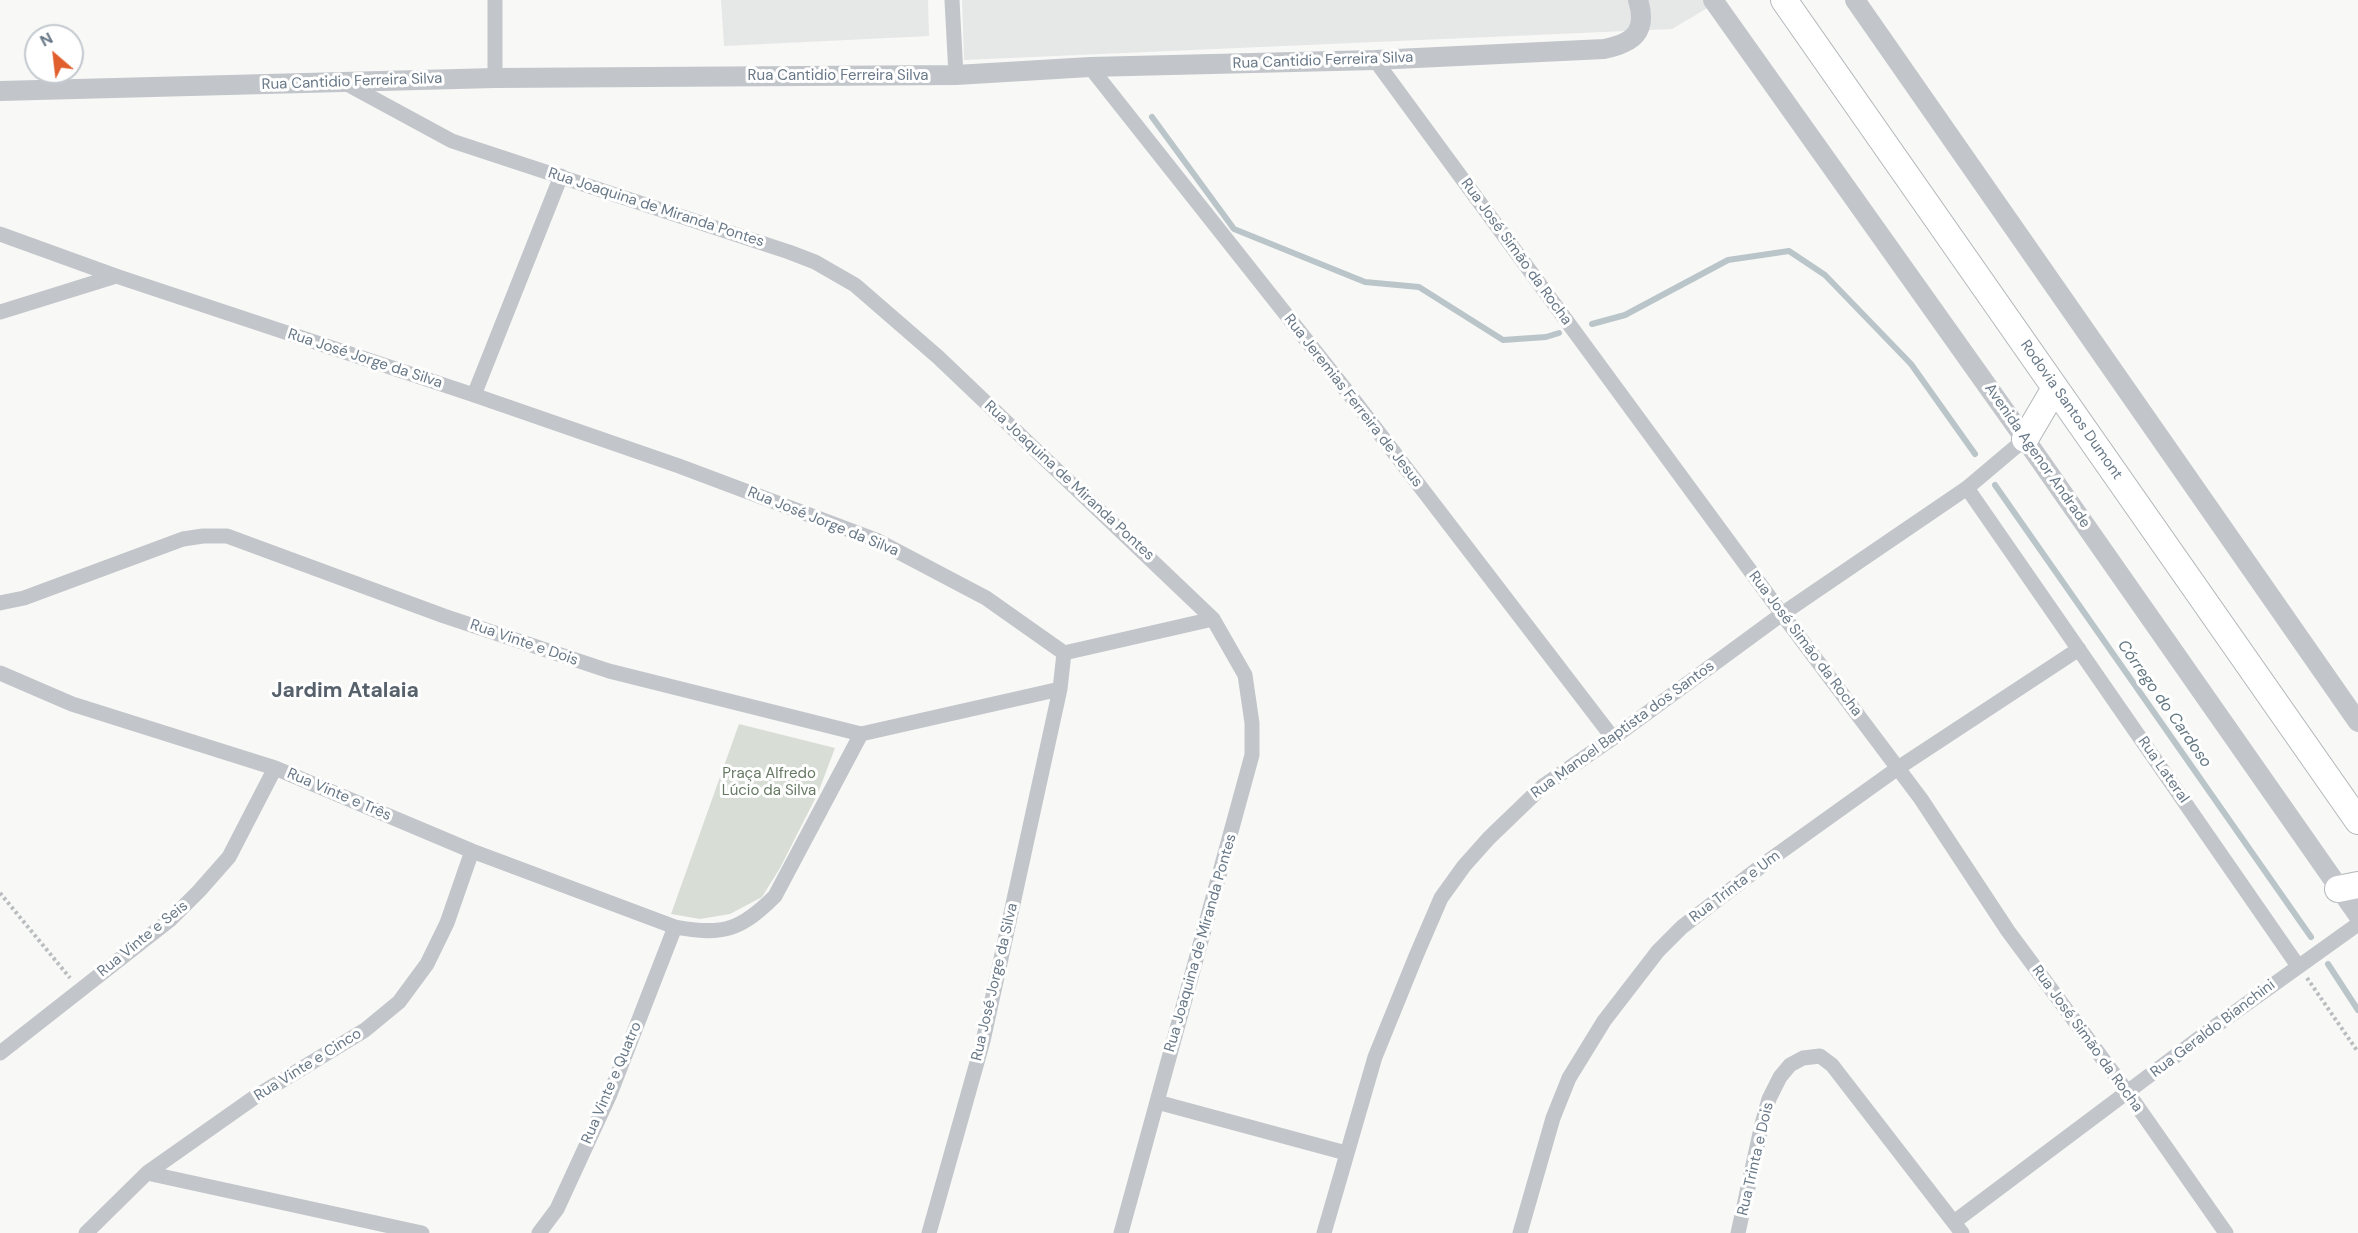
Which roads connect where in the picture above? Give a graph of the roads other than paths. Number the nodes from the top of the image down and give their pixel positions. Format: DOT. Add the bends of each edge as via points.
graph roads {
  1 [pos="495,0"];
  2 [pos="952,0"];
  3 [pos="1713,0"];
  4 [pos="1784,0"];
  5 [pos="1855,0"];
  6 [pos="1638,1"];
  7 [pos="1375,60"];
  8 [pos="1090,67"];
  9 [pos="956,75"];
  10 [pos="495,78"];
  11 [pos="345,82"];
  12 [pos="0,91"];
  13 [pos="561,176"];
  14 [pos="0,234"];
  15 [pos="116,276"];
  16 [pos="0,312"];
  17 [pos="2055,388"];
  18 [pos="474,395"];
  19 [pos="2025,439"];
  20 [pos="1967,488"];
  21 [pos="0,603"];
  22 [pos="1782,614"];
  23 [pos="1213,619"];
  24 [pos="2079,649"];
  25 [pos="1064,653"];
  26 [pos="0,673"];
  27 [pos="1060,688"];
  28 [pos="2358,722"];
  29 [pos="861,734"];
  30 [pos="1613,738"];
  31 [pos="275,768"];
  32 [pos="1899,768"];
  33 [pos="2358,821"];
  34 [pos="472,851"];
  35 [pos="2348,887"];
  36 [pos="2358,915"];
  37 [pos="2358,924"];
  38 [pos="675,927"];
  39 [pos="2298,966"];
  40 [pos="0,1053"];
  41 [pos="2128,1093"];
  42 [pos="1157,1102"];
  43 [pos="1346,1153"];
  44 [pos="147,1173"];
  45 [pos="1958,1227"];
  46 [pos="86,1233"];
  47 [pos="422,1233"];
  48 [pos="538,1233"];
  49 [pos="929,1233"];
  50 [pos="1121,1233"];
  51 [pos="1324,1233"];
  52 [pos="1520,1233"];
  53 [pos="1738,1233"];
  54 [pos="2226,1233"];
  1 -- 10 [label="street"];
  2 -- 9 [label="street"];
  3 -- 19 [label="street, Avenida Agenor Andrade"];
  4 -- 17 [label="highway, Rodovia Santos Dumont"];
  5 -- 28 [label="street"];
  6 -- 7 [label="street, Rua Cantidio Ferreira Silva" via="1642,18 1638,33 1623,45"];
  7 -- 8 [label="street, Rua Cantidio Ferreira Silva"];
  7 -- 22 [label="street, Rua José Simão da Rocha"];
  8 -- 9 [label="street, Rua Cantidio Ferreira Silva"];
  8 -- 30 [label="street, Rua Jeremias Ferreira de Jesus" via="1346,390"];
  9 -- 10 [label="street, Rua Cantidio Ferreira Silva"];
  10 -- 11 [label="street, Rua Cantidio Ferreira Silva"];
  11 -- 12 [label="street, Rua Cantidio Ferreira Silva"];
  11 -- 13 [label="street, Rua Joaquina de Miranda Pontes" via="452,141"];
  13 -- 18 [label="street"];
  13 -- 23 [label="street, Rua Joaquina de Miranda Pontes" via="789,252 855,285 938,357"];
  14 -- 15 [label="street, Rua José Jorge da Silva"];
  15 -- 16 [label="street"];
  15 -- 18 [label="street, Rua José Jorge da Silva"];
  17 -- 19 [label="highway"];
  17 -- 33 [label="highway, Rodovia Santos Dumont"];
  18 -- 25 [label="street, Rua José Jorge da Silva" via="876,540 986,598"];
  19 -- 20 [label="street, Rua Manoel Baptista dos Santos"];
  19 -- 35 [label="street, Avenida Agenor Andrade"];
  20 -- 22 [label="street, Rua Manoel Baptista dos Santos"];
  20 -- 24 [label="street, Rua Lateral"];
  21 -- 29 [label="street, Rua Vinte e Dois" via="24,598 183,539 227,536 444,616 609,671"];
  22 -- 30 [label="street, Rua Manoel Baptista dos Santos"];
  22 -- 32 [label="street, Rua José Simão da Rocha"];
  23 -- 25 [label="street"];
  23 -- 42 [label="street, Rua Joaquina de Miranda Pontes" via="1245,675 1252,755"];
  24 -- 32 [label="street, Rua Trinta e Um"];
  24 -- 39 [label="street, Rua Lateral"];
  25 -- 27 [label="street, Rua José Jorge da Silva"];
  26 -- 31 [label="street, Rua Vinte e Três" via="72,704"];
  27 -- 29 [label="street, Rua Vinte e Dois"];
  27 -- 49 [label="street, Rua José Jorge da Silva" via="983,1041"];
  29 -- 38 [label="street" via="775,896 735,927 707,932"];
  30 -- 43 [label="street, Rua Manoel Baptista dos Santos" via="1543,786 1515,811 1464,866 1441,898 1375,1057"];
  31 -- 34 [label="street, Rua Vinte e Três"];
  31 -- 40 [label="street, Rua Vinte e Seis" via="229,857 199,891 171,919"];
  32 -- 41 [label="street, Rua José Simão da Rocha" via="2008,931"];
  32 -- 52 [label="street, Rua Trinta e Um" via="1690,920 1658,951 1604,1021 1569,1078 1553,1118"];
  34 -- 38 [label="street, Rua Vinte e Três"];
  34 -- 44 [label="street, Rua Vinte e Cinco" via="447,923 399,1002 365,1030 255,1097"];
  35 -- 36 [label="street, Avenida Agenor Andrade"];
  37 -- 39 [label="street, Rua Geraldo Bianchini"];
  38 -- 48 [label="street, Rua Vinte e Quatro" via="610,1094 558,1209"];
  39 -- 41 [label="street, Rua Geraldo Bianchini"];
  41 -- 45 [label="street, Rua Geraldo Bianchini"];
  41 -- 54 [label="street, Rua José Simão da Rocha"];
  42 -- 43 [label="street"];
  42 -- 50 [label="street, Rua Joaquina de Miranda Pontes"];
  43 -- 51 [label="street, Rua Manoel Baptista dos Santos"];
  44 -- 46 [label="street, Rua Vinte e Cinco"];
  44 -- 47 [label="street"];
  45 -- 53 [label="street, Rua Trinta e Dois" via="1832,1065 1820,1056 1790,1065 1769,1099"];
}
